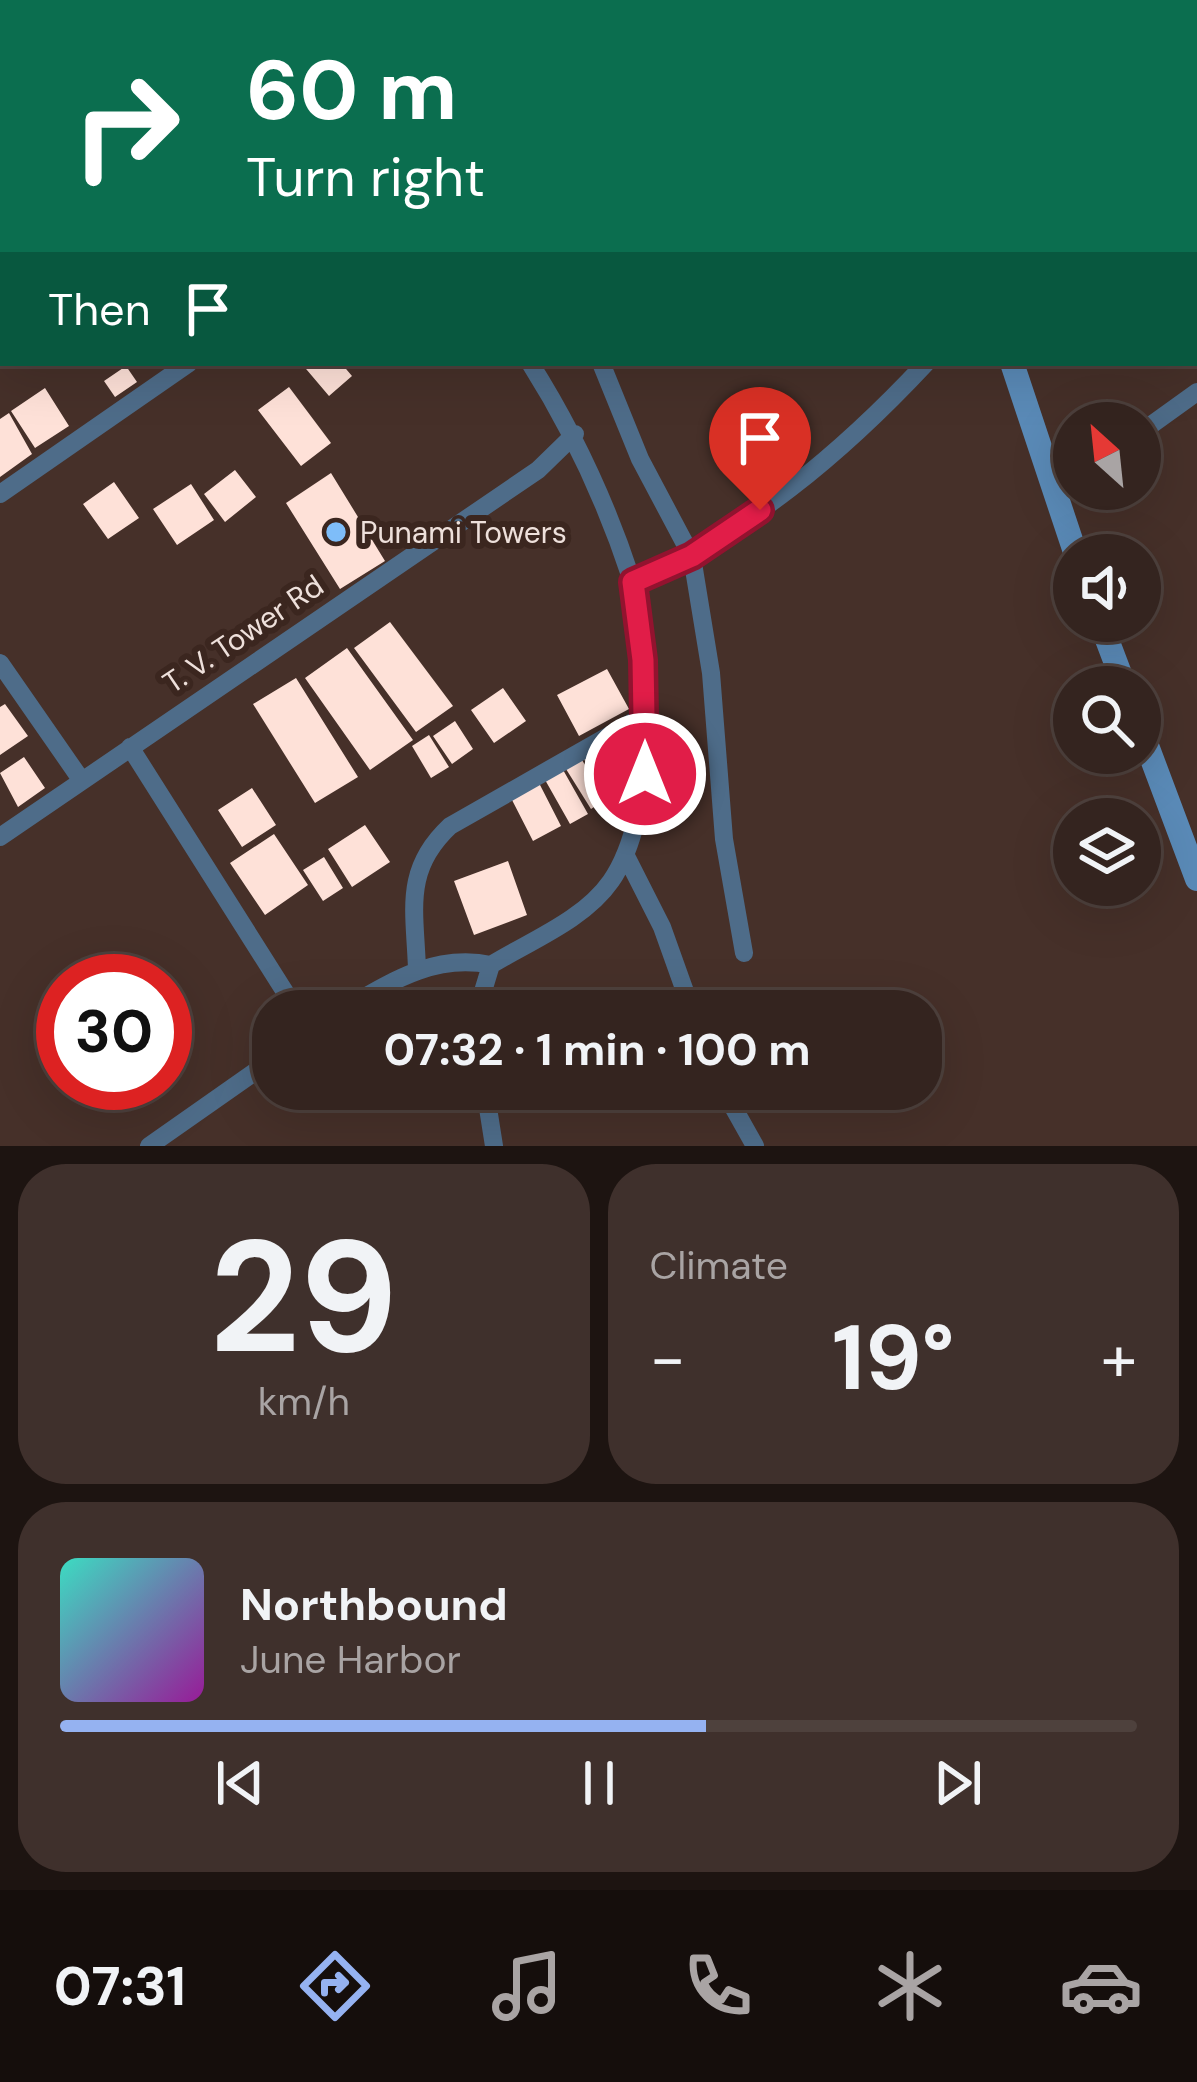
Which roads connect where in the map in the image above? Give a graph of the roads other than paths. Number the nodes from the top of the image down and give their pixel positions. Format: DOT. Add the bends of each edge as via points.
graph roads {
  1 [pos="185,366"];
  2 [pos="532,366"];
  3 [pos="602,366"];
  4 [pos="923,366"];
  5 [pos="1013,366"];
  6 [pos="1197,392"];
  7 [pos="1161,418"];
  8 [pos="574,434"];
  9 [pos="1053,462"];
  10 [pos="0,494"];
  11 [pos="692,556"];
  12 [pos="633,582"];
  13 [pos="0,663"];
  14 [pos="645,715"];
  15 [pos="130,748"];
  16 [pos="1158,774"];
  17 [pos="82,781"];
  18 [pos="0,837"];
  19 [pos="626,856"];
  20 [pos="1197,878"];
  21 [pos="743,953"];
  22 [pos="491,965"];
  23 [pos="417,969"];
  24 [pos="284,990"];
  25 [pos="379,990"];
  26 [pos="480,990"];
  27 [pos="684,990"];
  28 [pos="252,1074"];
  29 [pos="488,1110"];
  30 [pos="735,1110"];
  31 [pos="149,1146"];
  32 [pos="494,1146"];
  33 [pos="755,1146"];
  1 -- 10 [label="street"];
  2 -- 8 [label="street"];
  3 -- 11 [label="street"];
  4 -- 11 [label="street" via="795,486"];
  5 -- 9 [label="main road"];
  6 -- 7 [label="street"];
  8 -- 12 [label="street"];
  8 -- 15 [label="street, T. V. Tower Rd" via="538,470"];
  11 -- 12 [label="street"];
  11 -- 21 [label="street"];
  12 -- 14 [label="street"];
  13 -- 17 [label="street"];
  14 -- 19 [label="street" via="644,800"];
  14 -- 23 [label="street" via="450,826 425,849 414,880"];
  15 -- 17 [label="street, T. V. Tower Rd"];
  15 -- 24 [label="street"];
  16 -- 20 [label="main road"];
  17 -- 18 [label="street, T. V. Tower Rd"];
  19 -- 22 [label="street" via="608,886 576,913"];
  19 -- 27 [label="street"];
  22 -- 23 [label="street" via="461,958"];
  22 -- 26 [label="street"];
  23 -- 25 [label="street"];
  28 -- 31 [label="street"];
  29 -- 32 [label="street"];
  30 -- 33 [label="street"];
}
